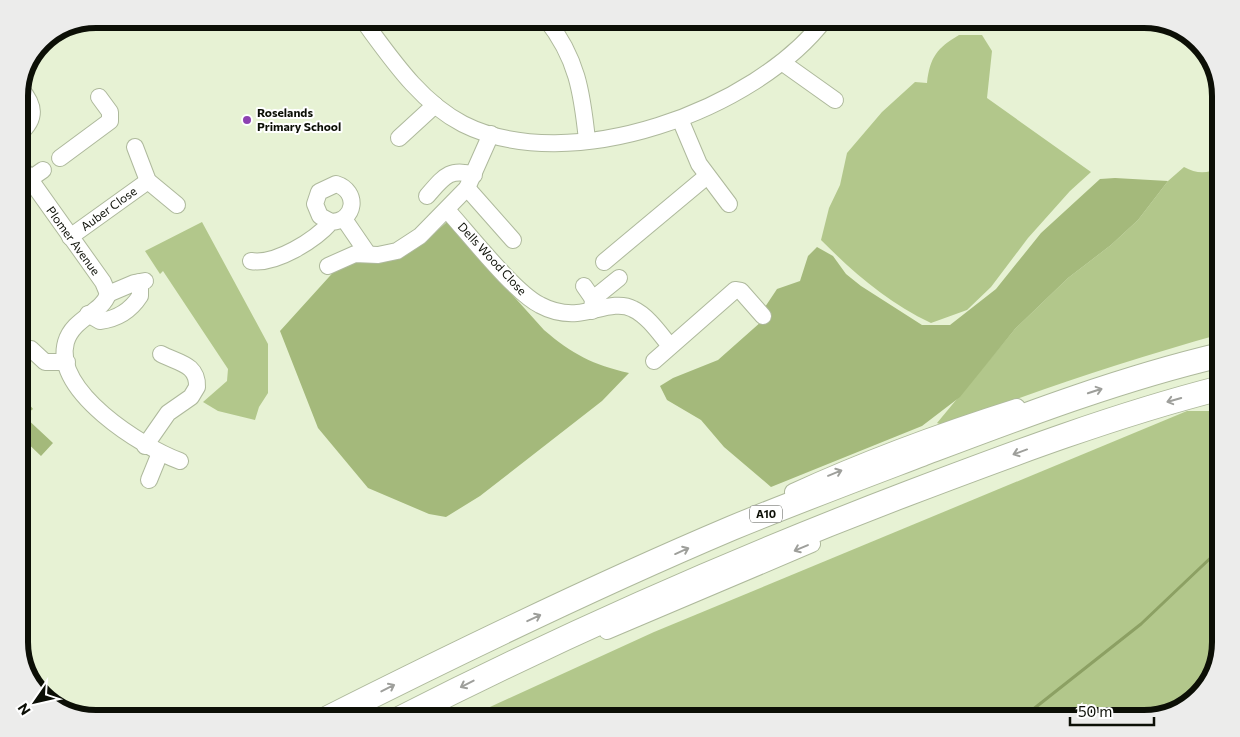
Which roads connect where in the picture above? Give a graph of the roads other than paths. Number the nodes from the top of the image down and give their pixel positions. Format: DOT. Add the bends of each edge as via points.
graph roads {
  1 [pos="369,28"];
  2 [pos="553,28"];
  3 [pos="817,28"];
  4 [pos="783,63"];
  5 [pos="99,97"];
  6 [pos="28,98"];
  7 [pos="835,100"];
  8 [pos="435,105"];
  9 [pos="680,119"];
  10 [pos="28,125"];
  11 [pos="491,134"];
  12 [pos="399,138"];
  13 [pos="587,140"];
  14 [pos="135,147"];
  15 [pos="60,158"];
  16 [pos="28,169"];
  17 [pos="707,176"];
  18 [pos="471,181"];
  19 [pos="148,182"];
  20 [pos="426,196"];
  21 [pos="729,204"];
  22 [pos="177,205"];
  23 [pos="447,210"];
  24 [pos="70,237"];
  25 [pos="513,240"];
  26 [pos="368,254"];
  27 [pos="251,261"];
  28 [pos="604,262"];
  29 [pos="328,266"];
  30 [pos="618,278"];
  31 [pos="108,294"];
  32 [pos="590,299"];
  33 [pos="88,314"];
  34 [pos="763,316"];
  35 [pos="670,346"];
  36 [pos="31,348"];
  37 [pos="162,354"];
  38 [pos="1212,358"];
  39 [pos="654,361"];
  40 [pos="67,362"];
  41 [pos="1212,391"];
  42 [pos="152,449"];
  43 [pos="180,461"];
  44 [pos="149,480"];
  45 [pos="346,709"];
  46 [pos="419,709"];
  1 -- 8 [label="street" via="398,68"];
  2 -- 13 [label="street" via="576,73 582,94"];
  3 -- 4 [label="street"];
  4 -- 7 [label="street"];
  4 -- 9 [label="street" via="741,90"];
  5 -- 15 [label="street" via="110,112 110,121"];
  6 -- 10 [label="street" via="34,113"];
  8 -- 11 [label="street" via="464,124"];
  8 -- 12 [label="street"];
  9 -- 13 [label="street" via="635,132"];
  9 -- 17 [label="street" via="695,157"];
  11 -- 13 [label="street" via="532,141"];
  11 -- 18 [label="street"];
  14 -- 19 [label="street, Auber Close"];
  16 -- 24 [label="street, Plomer Avenue" via="36,174"];
  17 -- 21 [label="street"];
  17 -- 28 [label="street"];
  18 -- 20 [label="street" via="461,171 450,174"];
  18 -- 23 [label="street"];
  18 -- 25 [label="street"];
  19 -- 22 [label="street, Auber Close"];
  19 -- 24 [label="street, Auber Close"];
  23 -- 26 [label="street" via="403,249"];
  23 -- 32 [label="street, Dells Wood Close" via="521,292 533,301 557,311 577,313"];
  24 -- 31 [label="street, Plomer Avenue"];
  26 -- 27 [label="street" via="338,220 276,258 263,263"];
  26 -- 29 [label="street" via="355,254"];
  30 -- 32 [label="street"];
  31 -- 33 [label="street" via="103,303"];
  31 -- 33 [label="street" via="142,281 140,296 123,313 100,321"];
  32 -- 35 [label="street, Dells Wood Close" via="631,307"];
  33 -- 40 [label="street" via="70,332 64,351"];
  34 -- 35 [label="street" via="741,291 735,290"];
  35 -- 39 [label="street"];
  36 -- 40 [label="street" via="45,362"];
  37 -- 42 [label="street" via="193,370 197,387 191,397 168,413"];
  45 -- 38 [label="highway, A10, one-way" via="496,636 812,495 1062,402"];
  40 -- 42 [label="street" via="75,381 92,404 115,425"];
  41 -- 46 [label="highway, one-way" via="1108,421 814,529 494,671"];
  42 -- 43 [label="street"];
  42 -- 44 [label="street"];
}
